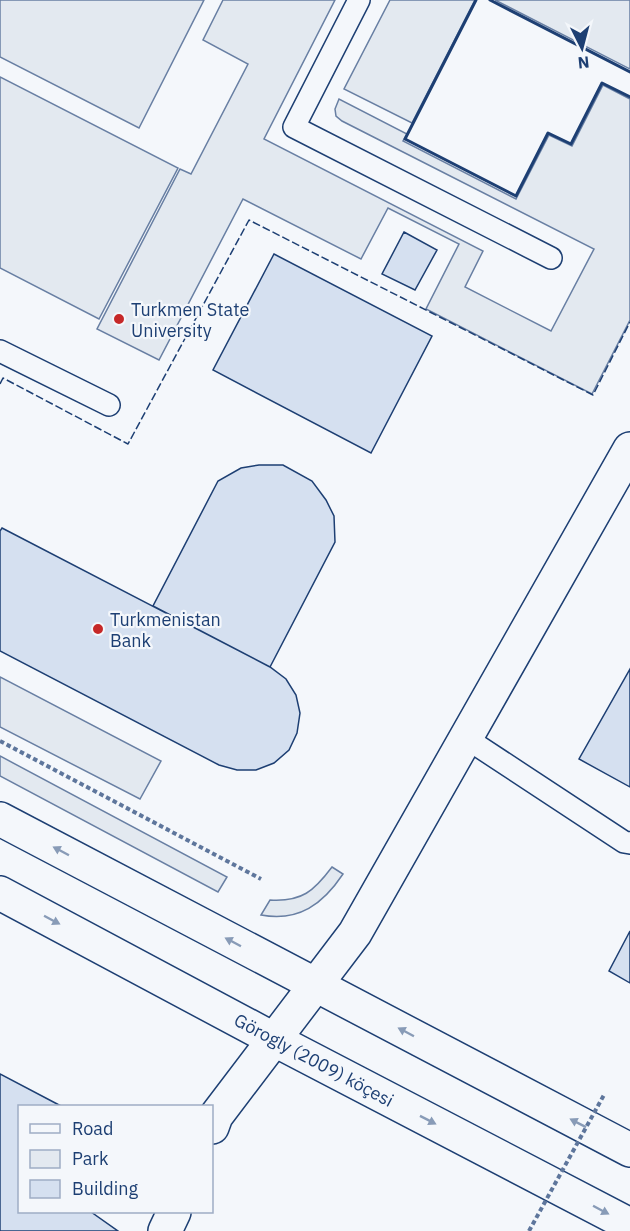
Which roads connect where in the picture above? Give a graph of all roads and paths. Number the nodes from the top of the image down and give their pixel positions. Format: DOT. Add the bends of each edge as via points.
graph roads {
  1 [pos="359,0"];
  2 [pos="551,258"];
  3 [pos="0,351"];
  4 [pos="108,405"];
  5 [pos="630,449"];
  6 [pos="466,738"];
  7 [pos="0,741"];
  8 [pos="0,819"];
  9 [pos="630,843"];
  10 [pos="261,879"];
  11 [pos="0,893"];
  12 [pos="317,986"];
  13 [pos="274,1040"];
  14 [pos="605,1094"];
  15 [pos="213,1124"];
  16 [pos="587,1128"];
  17 [pos="630,1150"];
  18 [pos="555,1186"];
  19 [pos="174,1213"];
  20 [pos="630,1225"];
  21 [pos="165,1231"];
  22 [pos="529,1231"];
  1 -- 2 [label="lane" via="294,127"];
  3 -- 4 [label="lane"];
  5 -- 6 [label="street"];
  6 -- 9 [label="lane"];
  6 -- 12 [label="street" via="355,933"];
  7 -- 10 [label="path"];
  12 -- 8 [label="street, one-way"];
  11 -- 13 [label="street, Görogly (2009) köçesi, one-way"];
  12 -- 13 [label="street"];
  16 -- 12 [label="street, one-way"];
  13 -- 15 [label="street"];
  13 -- 18 [label="street, Görogly (2009) köçesi, one-way"];
  14 -- 16 [label="path, bridge"];
  16 -- 17 [label="street"];
  16 -- 18 [label="path, bridge"];
  18 -- 20 [label="street, Görogly (2009) köçesi, one-way"];
  18 -- 22 [label="path, bridge"];
  19 -- 21 [label="street"];
}
